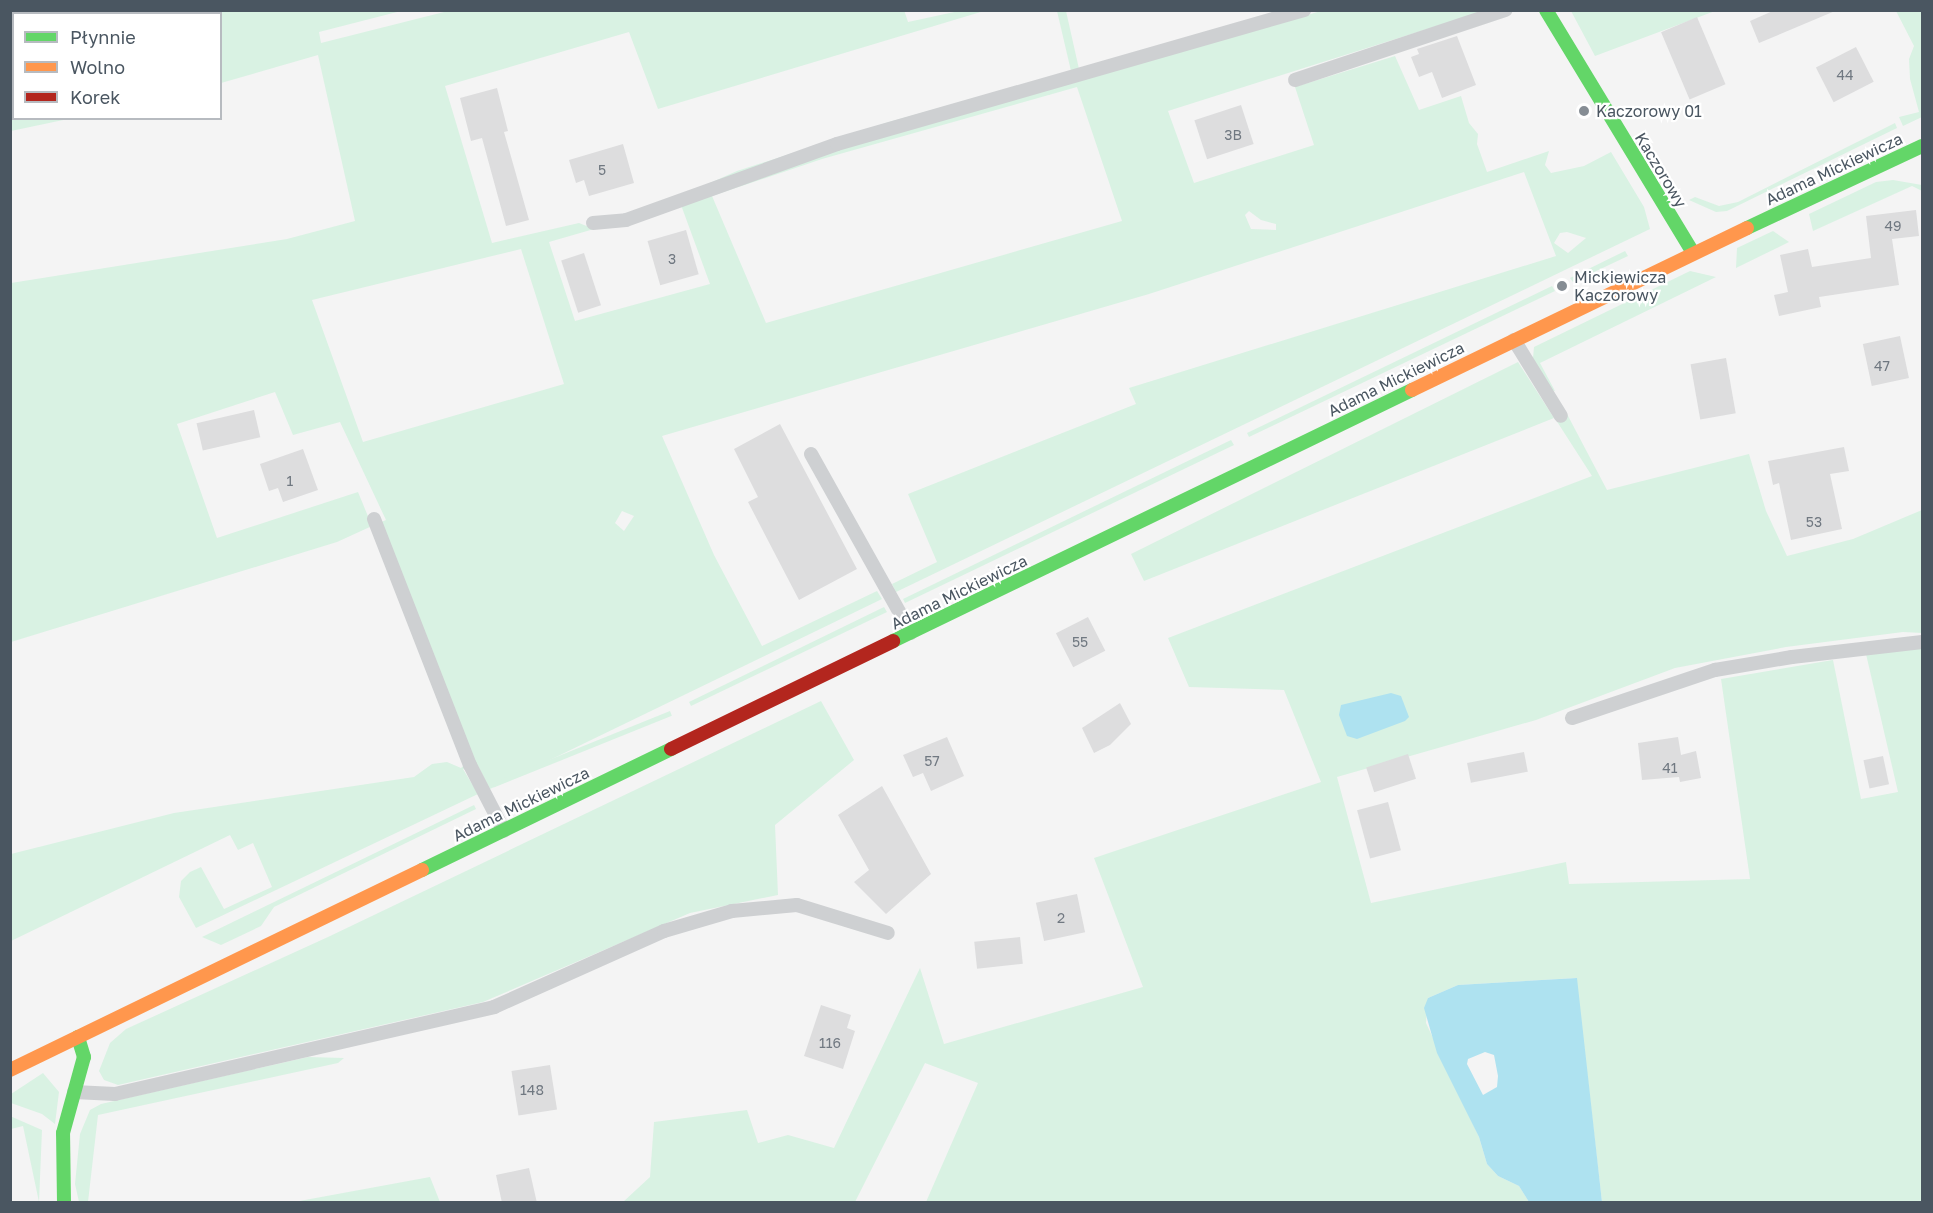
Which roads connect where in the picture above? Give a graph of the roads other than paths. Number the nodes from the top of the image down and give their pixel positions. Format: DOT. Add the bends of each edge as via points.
graph roads {
  1 [pos="1304,10"];
  2 [pos="1506,10"];
  3 [pos="1548,12"];
  4 [pos="1295,80"];
  5 [pos="1923,146"];
  6 [pos="593,223"];
  7 [pos="1692,253"];
  8 [pos="1514,340"];
  9 [pos="1561,416"];
  10 [pos="811,454"];
  11 [pos="374,519"];
  12 [pos="911,633"];
  13 [pos="1923,642"];
  14 [pos="1572,718"];
  15 [pos="504,831"];
  16 [pos="888,933"];
  17 [pos="78,1037"];
  18 [pos="10,1070"];
  19 [pos="72,1091"];
  20 [pos="63,1203"];
  1 -- 6 [label="lane" via="837,144 626,220"];
  2 -- 4 [label="lane"];
  3 -- 7 [label="street, Kaczorowy"];
  5 -- 7 [label="street, Adama Mickiewicza"];
  7 -- 8 [label="street, Adama Mickiewicza"];
  8 -- 9 [label="lane"];
  8 -- 12 [label="street, Adama Mickiewicza"];
  10 -- 12 [label="lane"];
  11 -- 15 [label="lane" via="470,765"];
  12 -- 15 [label="street, Adama Mickiewicza"];
  13 -- 14 [label="lane" via="1715,670"];
  15 -- 17 [label="street, Adama Mickiewicza"];
  16 -- 19 [label="lane" via="797,905 732,911 664,931 495,1007 115,1094"];
  17 -- 18 [label="street, Adama Mickiewicza"];
  17 -- 19 [label="street" via="84,1057"];
  19 -- 20 [label="street" via="63,1133"];
}
